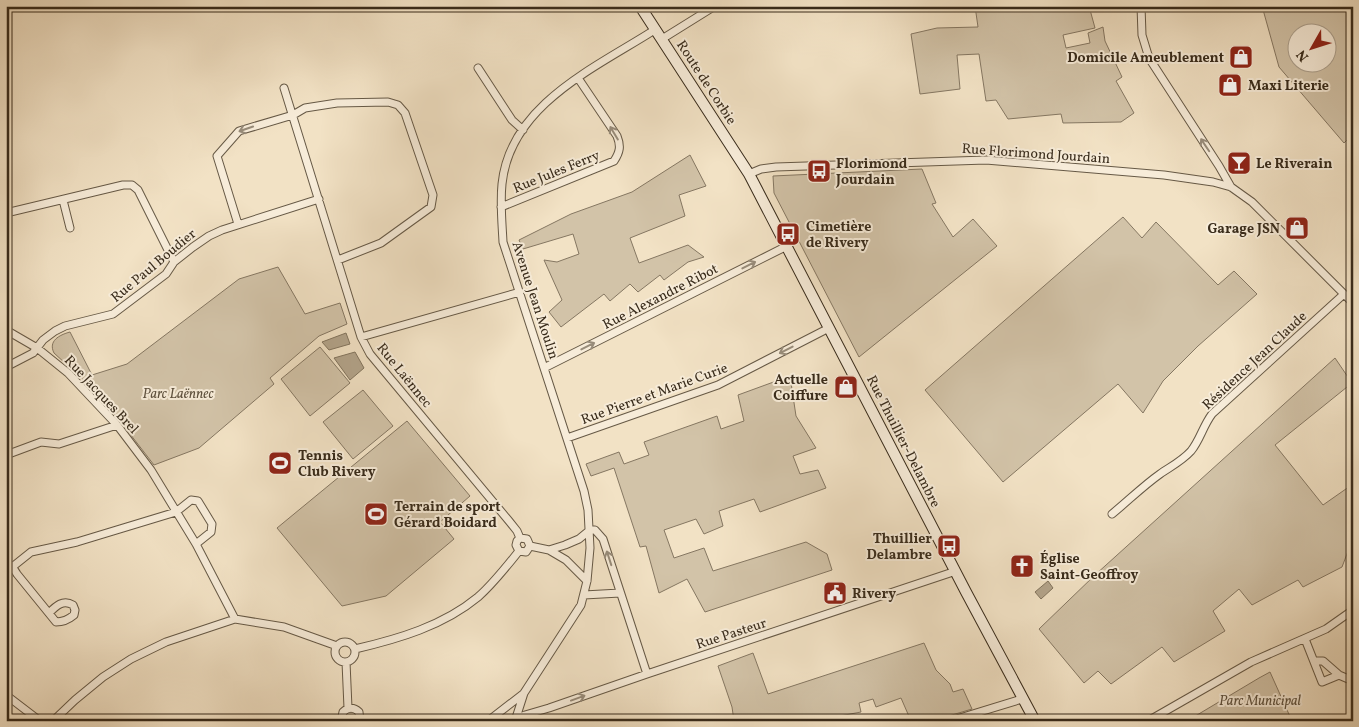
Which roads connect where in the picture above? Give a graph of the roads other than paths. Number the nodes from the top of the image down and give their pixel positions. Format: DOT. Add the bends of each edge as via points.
graph roads {
  1 [pos="640,6"];
  2 [pos="715,6"];
  3 [pos="1141,6"];
  4 [pos="656,29"];
  5 [pos="662,39"];
  6 [pos="478,68"];
  7 [pos="578,78"];
  8 [pos="284,88"];
  9 [pos="293,115"];
  10 [pos="523,130"];
  11 [pos="749,174"];
  12 [pos="1230,187"];
  13 [pos="319,199"];
  14 [pos="63,200"];
  15 [pos="501,207"];
  16 [pos="6,213"];
  17 [pos="238,224"];
  18 [pos="70,228"];
  19 [pos="787,246"];
  20 [pos="338,260"];
  21 [pos="174,262"];
  22 [pos="520,292"];
  23 [pos="1344,294"];
  24 [pos="1353,303"];
  25 [pos="829,328"];
  26 [pos="6,330"];
  27 [pos="362,337"];
  28 [pos="37,348"];
  29 [pos="6,367"];
  30 [pos="544,368"];
  31 [pos="117,424"];
  32 [pos="568,438"];
  33 [pos="6,455"];
  34 [pos="176,512"];
  35 [pos="1112,514"];
  36 [pos="590,530"];
  37 [pos="520,538"];
  38 [pos="196,544"];
  39 [pos="530,546"];
  40 [pos="549,550"];
  41 [pos="519,551"];
  42 [pos="12,566"];
  43 [pos="956,571"];
  44 [pos="6,572"];
  45 [pos="587,581"];
  46 [pos="620,593"];
  47 [pos="584,595"];
  48 [pos="1353,610"];
  49 [pos="49,613"];
  50 [pos="235,619"];
  51 [pos="1305,639"];
  52 [pos="337,646"];
  53 [pos="355,649"];
  54 [pos="1314,661"];
  55 [pos="346,662"];
  56 [pos="647,674"];
  57 [pos="1339,675"];
  58 [pos="1353,681"];
  59 [pos="524,693"];
  60 [pos="6,695"];
  61 [pos="1022,699"];
  62 [pos="348,708"];
  63 [pos="360,718"];
  64 [pos="341,720"];
  65 [pos="515,720"];
  66 [pos="40,721"];
  67 [pos="53,721"];
  68 [pos="286,721"];
  69 [pos="368,721"];
  70 [pos="488,721"];
  71 [pos="950,721"];
  72 [pos="1035,721"];
  73 [pos="1148,721"];
  1 -- 4 [label="main road, Route de Corbie"];
  2 -- 5 [label="street"];
  12 -- 3 [label="street, one-way" via="1149,58 1142,35"];
  4 -- 5 [label="main road, Route de Corbie"];
  4 -- 7 [label="street, Avenue Jean Moulin"];
  5 -- 11 [label="main road, Route de Corbie"];
  6 -- 10 [label="street" via="512,120"];
  7 -- 10 [label="street, Avenue Jean Moulin" via="539,108"];
  15 -- 7 [label="street, Rue Jules Ferry, one-way" via="614,161 617,156 620,145 617,136"];
  8 -- 9 [label="street, Rue Laënnec"];
  9 -- 13 [label="street, Rue Laënnec"];
  9 -- 17 [label="street, one-way" via="239,131 217,156"];
  9 -- 20 [label="street" via="305,108 337,104 388,102 398,105 405,113 433,195 431,207 381,243"];
  10 -- 15 [label="street, Avenue Jean Moulin" via="506,166"];
  11 -- 12 [label="street, Rue Florimond Jourdain" via="776,168 986,160 1164,175"];
  11 -- 19 [label="main road, Rue Thuillier-Delambre"];
  12 -- 23 [label="street" via="1258,207"];
  13 -- 17 [label="street, Rue Paul Boudier"];
  13 -- 20 [label="street, Rue Laënnec"];
  14 -- 16 [label="street"];
  14 -- 18 [label="street"];
  14 -- 21 [label="street" via="132,185 138,190"];
  15 -- 22 [label="street, Avenue Jean Moulin" via="503,242"];
  17 -- 21 [label="street, Rue Paul Boudier" via="209,236"];
  19 -- 25 [label="main road, Rue Thuillier-Delambre"];
  30 -- 19 [label="street, Rue Alexandre Ribot, one-way"];
  20 -- 27 [label="street, Rue Laënnec"];
  21 -- 28 [label="street, Rue Paul Boudier" via="166,274 113,314 60,329"];
  22 -- 27 [label="street"];
  22 -- 30 [label="street, Avenue Jean Moulin"];
  23 -- 24 [label="street"];
  23 -- 35 [label="street, Résidence Jean Claude" via="1212,414 1190,452"];
  25 -- 32 [label="street, Rue Pierre et Marie Curie, one-way" via="718,386"];
  25 -- 43 [label="main road, Rue Thuillier-Delambre"];
  26 -- 28 [label="street, Rue Jacques Brel"];
  27 -- 37 [label="street, Rue Laënnec" via="370,354 510,521"];
  28 -- 29 [label="street"];
  28 -- 31 [label="street, Rue Jacques Brel" via="68,373"];
  30 -- 32 [label="street, Avenue Jean Moulin"];
  31 -- 33 [label="street" via="59,444 41,442"];
  31 -- 34 [label="street, Rue Jacques Brel" via="151,470"];
  32 -- 36 [label="street, Avenue Jean Moulin" via="584,490"];
  34 -- 38 [label="street, Rue Jacques Brel"];
  34 -- 38 [label="street" via="191,500 199,502 212,524 211,532"];
  34 -- 42 [label="street" via="77,542 31,552"];
  36 -- 40 [label="street" via="579,539"];
  36 -- 45 [label="street, Avenue Jean Moulin"];
  46 -- 36 [label="street, one-way" via="603,539 595,530"];
  37 -- 39 [label="street" via="527,539"];
  37 -- 41 [label="street" via="516,543"];
  38 -- 50 [label="street, Rue Jacques Brel"];
  39 -- 40 [label="street"];
  39 -- 41 [label="street" via="526,552"];
  40 -- 45 [label="street" via="566,560"];
  41 -- 53 [label="street" via="478,598 447,618 413,633"];
  42 -- 44 [label="street"];
  42 -- 49 [label="street"];
  43 -- 56 [label="street, Rue Pasteur"];
  43 -- 61 [label="main road, Rue Thuillier-Delambre"];
  45 -- 47 [label="street, Avenue Jean Moulin"];
  46 -- 47 [label="street"];
  46 -- 56 [label="street"];
  47 -- 59 [label="street, Avenue Jean Moulin" via="578,611"];
  48 -- 51 [label="street"];
  49 -- 49 [label="street" via="61,603 69,603 75,610 66,621 56,622"];
  50 -- 52 [label="street" via="284,628"];
  50 -- 67 [label="street" via="166,642 130,660 103,676"];
  51 -- 54 [label="street"];
  51 -- 73 [label="street" via="1251,662"];
  52 -- 53 [label="street" via="348,642"];
  52 -- 55 [label="street" via="336,656"];
  53 -- 55 [label="street" via="352,659"];
  54 -- 57 [label="street" via="1323,662"];
  54 -- 57 [label="street" via="1322,682"];
  55 -- 62 [label="street"];
  65 -- 56 [label="street, Rue Pasteur, one-way"];
  57 -- 58 [label="street"];
  59 -- 65 [label="street"];
  59 -- 70 [label="street"];
  60 -- 66 [label="street"];
  61 -- 71 [label="street"];
  61 -- 72 [label="main road, Rue Thuillier-Delambre"];
  62 -- 63 [label="street" via="356,710"];
  62 -- 64 [label="street"];
  63 -- 69 [label="street"];
  64 -- 68 [label="street"];
}
